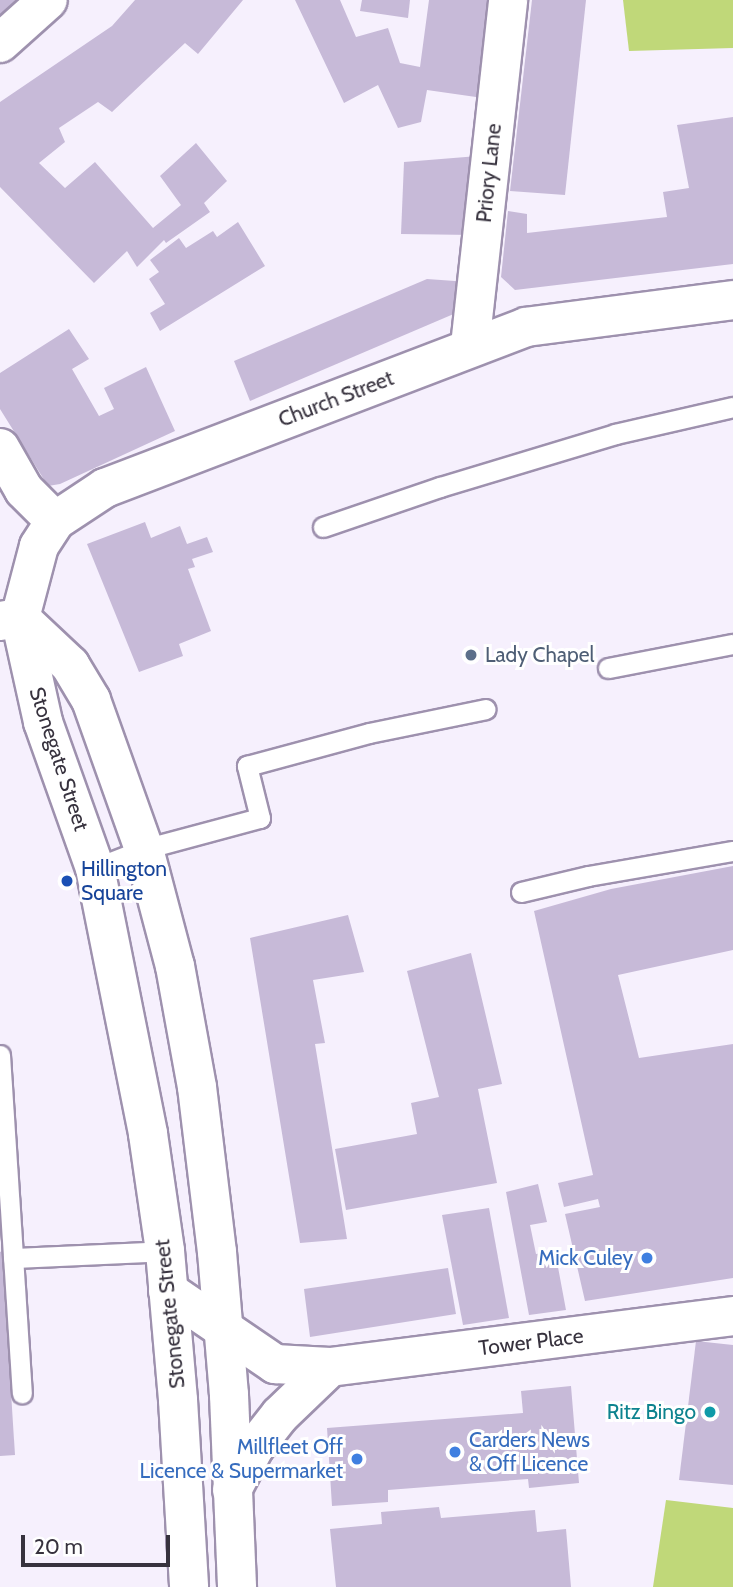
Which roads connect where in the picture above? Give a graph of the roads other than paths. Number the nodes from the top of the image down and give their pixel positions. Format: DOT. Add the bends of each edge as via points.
graph roads {
  1 [pos="48,0"];
  2 [pos="508,0"];
  3 [pos="0,43"];
  4 [pos="733,300"];
  5 [pos="470,346"];
  6 [pos="733,407"];
  7 [pos="0,448"];
  8 [pos="55,521"];
  9 [pos="323,527"];
  10 [pos="10,620"];
  11 [pos="733,645"];
  12 [pos="608,668"];
  13 [pos="486,709"];
  14 [pos="144,849"];
  15 [pos="733,852"];
  16 [pos="96,868"];
  17 [pos="521,892"];
  18 [pos="0,1055"];
  19 [pos="165,1251"];
  20 [pos="13,1258"];
  21 [pos="168,1291"];
  22 [pos="733,1316"];
  23 [pos="223,1332"];
  24 [pos="330,1367"];
  25 [pos="22,1393"];
  26 [pos="232,1490"];
  27 [pos="189,1587"];
  28 [pos="237,1587"];
  1 -- 3 [label="street"];
  2 -- 5 [label="street, Priory Lane"];
  4 -- 5 [label="street, Church Street" via="526,327"];
  5 -- 8 [label="street, Church Street" via="105,488"];
  6 -- 9 [label="lane" via="615,433"];
  7 -- 8 [label="street" via="24,491"];
  8 -- 10 [label="street, Church Street" via="39,547"];
  10 -- 14 [label="street, Stonegate Street" via="70,665 91,700"];
  10 -- 16 [label="street, Stonegate Street"];
  11 -- 12 [label="lane"];
  13 -- 14 [label="lane" via="369,733 247,766 260,818"];
  14 -- 16 [label="lane"];
  14 -- 23 [label="street, Stonegate Street" via="175,966 197,1087"];
  15 -- 17 [label="lane"];
  16 -- 19 [label="street, Stonegate Street" via="148,1133"];
  18 -- 20 [label="lane"];
  19 -- 20 [label="lane"];
  19 -- 21 [label="street, Stonegate Street"];
  20 -- 25 [label="lane"];
  21 -- 23 [label="street, Tower Place"];
  21 -- 27 [label="street, Stonegate Street"];
  22 -- 24 [label="street, Tower Place"];
  23 -- 24 [label="street, Tower Place" via="275,1364"];
  23 -- 26 [label="street, Stonegate Street"];
  24 -- 26 [label="street" via="280,1415"];
  26 -- 28 [label="street, Stonegate Street"];
}
